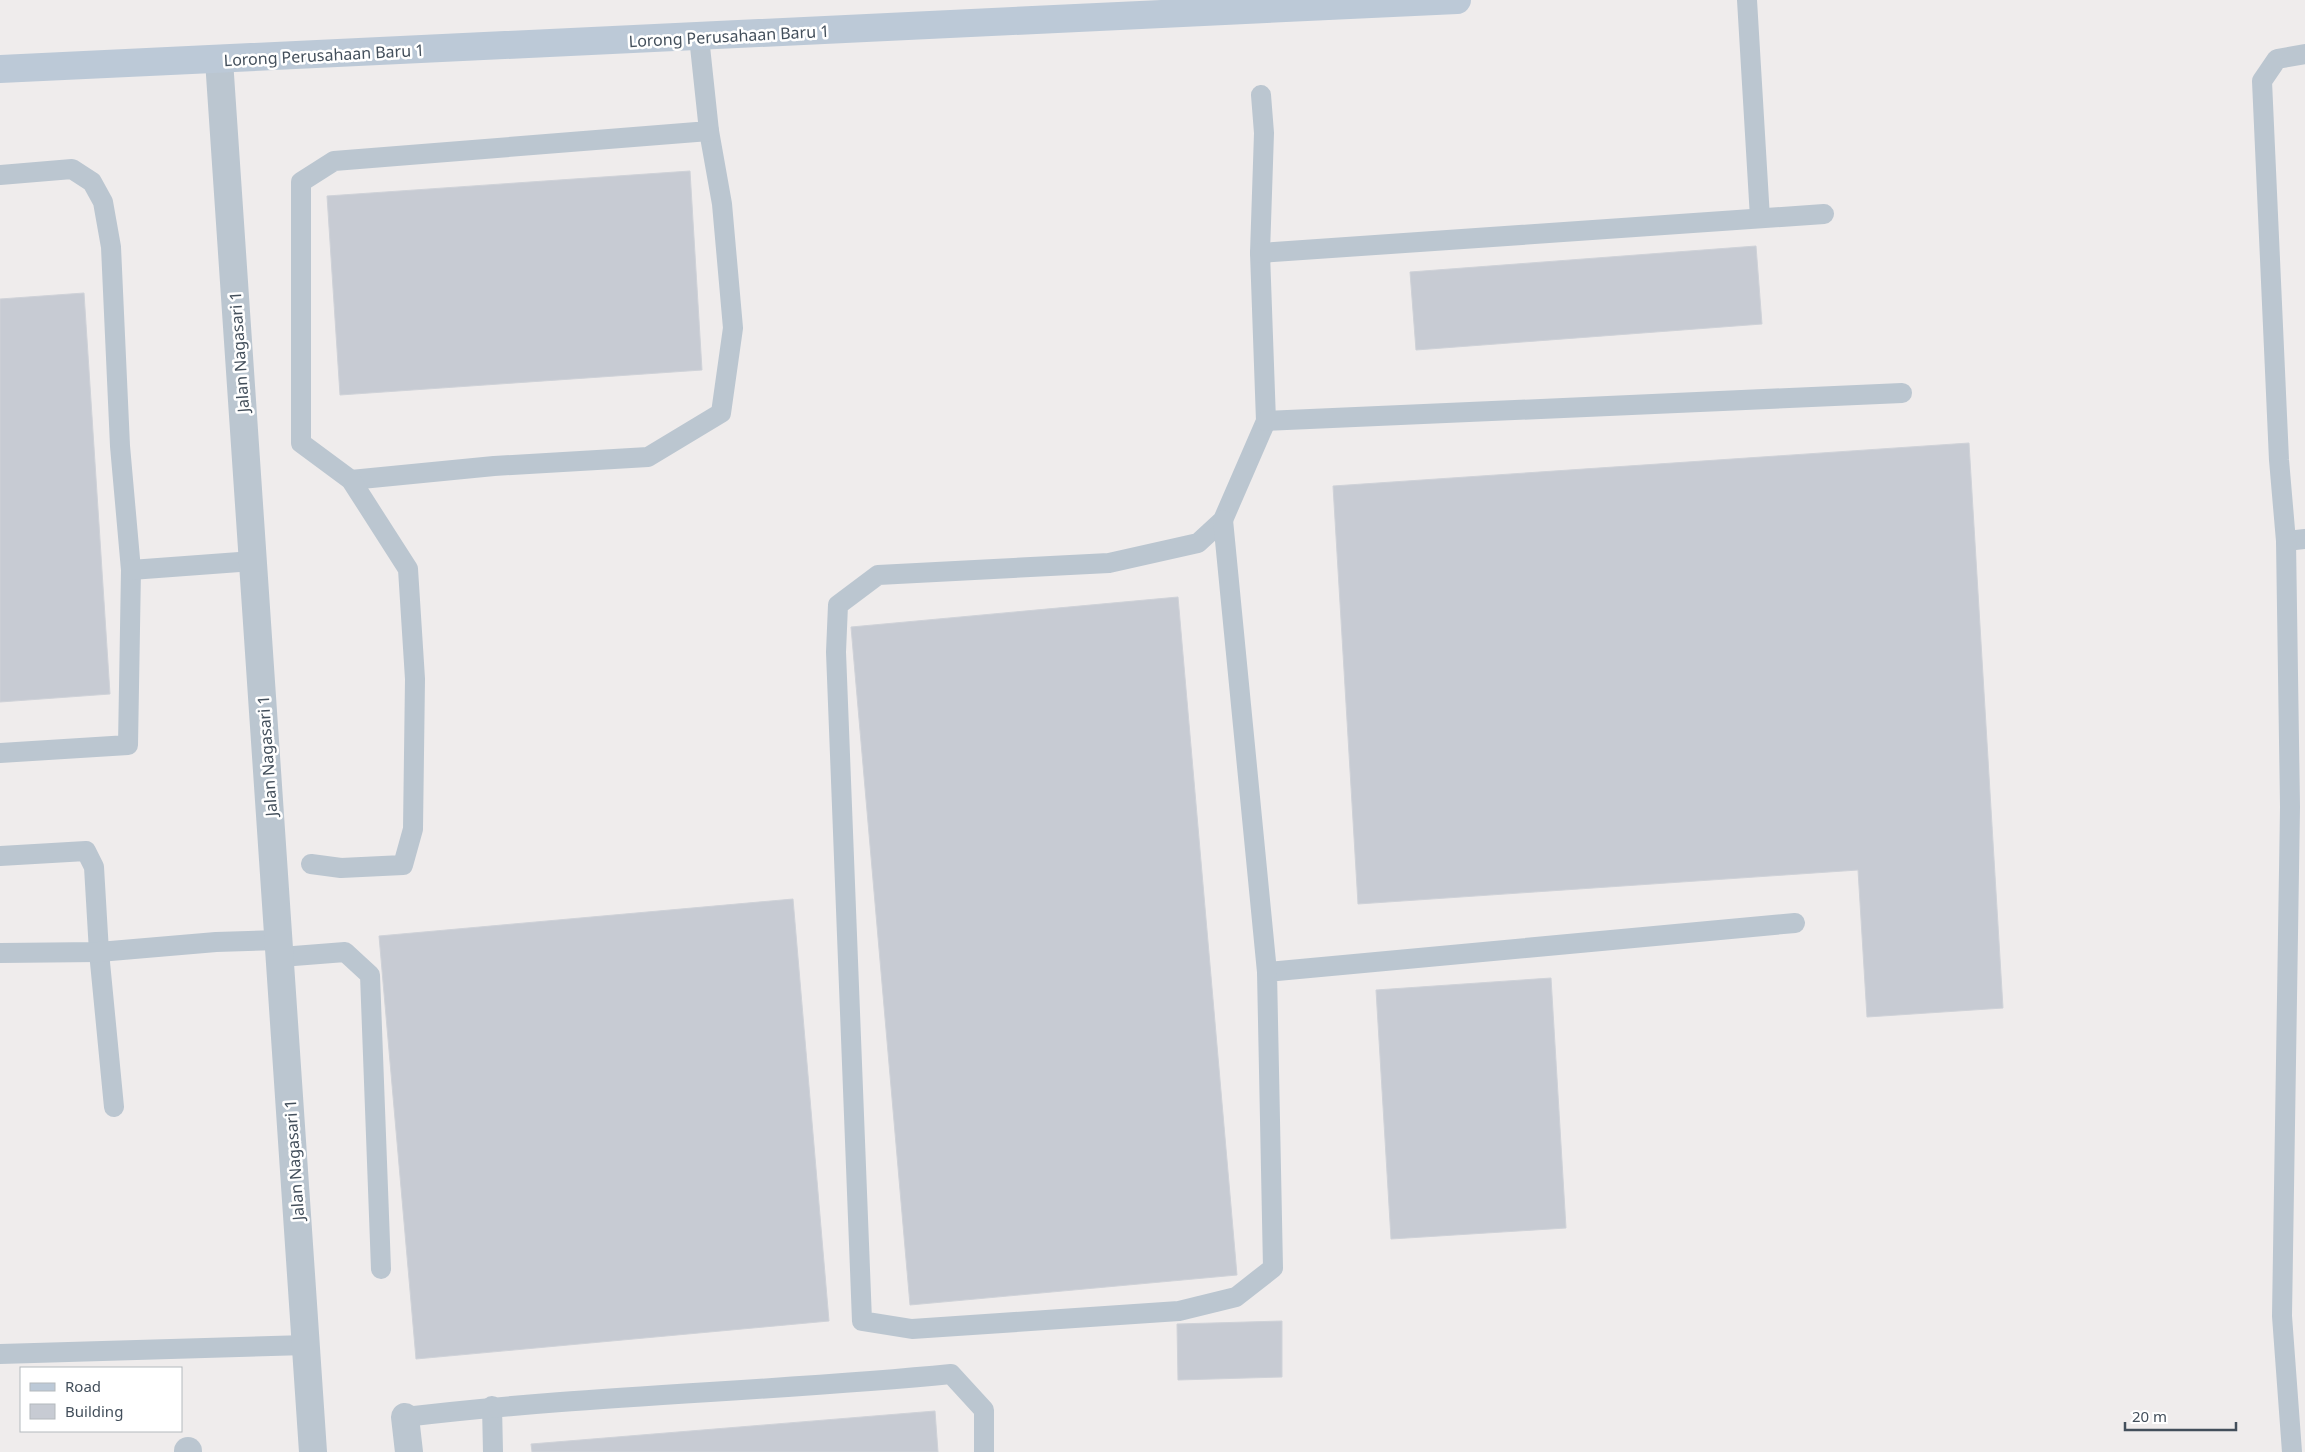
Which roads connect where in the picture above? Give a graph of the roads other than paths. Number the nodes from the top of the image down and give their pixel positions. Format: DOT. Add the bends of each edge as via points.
graph roads {
  1 [pos="1457,0"];
  2 [pos="1747,0"];
  3 [pos="699,37"];
  4 [pos="2305,54"];
  5 [pos="219,60"];
  6 [pos="0,70"];
  7 [pos="1260,94"];
  8 [pos="709,131"];
  9 [pos="0,175"];
  10 [pos="1824,214"];
  11 [pos="1760,218"];
  12 [pos="1260,253"];
  13 [pos="1902,393"];
  14 [pos="1266,421"];
  15 [pos="351,480"];
  16 [pos="1223,520"];
  17 [pos="2295,540"];
  18 [pos="253,561"];
  19 [pos="131,570"];
  20 [pos="0,753"];
  21 [pos="0,856"];
  22 [pos="311,864"];
  23 [pos="1794,923"];
  24 [pos="280,949"];
  25 [pos="99,952"];
  26 [pos="0,953"];
  27 [pos="1267,972"];
  28 [pos="114,1107"];
  29 [pos="381,1269"];
  30 [pos="306,1345"];
  31 [pos="0,1354"];
  32 [pos="492,1406"];
  33 [pos="405,1417"];
  34 [pos="313,1452"];
  35 [pos="408,1452"];
  36 [pos="493,1452"];
  37 [pos="984,1452"];
  38 [pos="2292,1452"];
  1 -- 3 [label="street, Lorong Perusahaan Baru 1"];
  2 -- 11 [label="lane"];
  3 -- 5 [label="street, Lorong Perusahaan Baru 1"];
  3 -- 8 [label="lane"];
  4 -- 17 [label="lane" via="2277,59 2262,81 2279,460"];
  5 -- 6 [label="street, Lorong Perusahaan Baru 1"];
  5 -- 18 [label="street, Jalan Nagasari 1"];
  7 -- 12 [label="lane" via="1264,133"];
  8 -- 15 [label="lane" via="722,204 733,328 721,413 648,456"];
  8 -- 15 [label="lane" via="334,161 301,182 301,444"];
  9 -- 19 [label="lane" via="72,169 92,182 104,202 110,247 120,446"];
  10 -- 11 [label="lane"];
  11 -- 12 [label="lane"];
  12 -- 14 [label="lane"];
  13 -- 14 [label="lane"];
  14 -- 16 [label="lane"];
  15 -- 22 [label="lane" via="408,569 416,679 413,829 403,865 341,868"];
  16 -- 27 [label="lane"];
  16 -- 27 [label="lane" via="1198,543 1109,563 878,575 838,605 836,652 862,1321 912,1329 1179,1310 1236,1297 1272,1268"];
  17 -- 38 [label="lane" via="2282,1316"];
  18 -- 19 [label="lane"];
  18 -- 24 [label="street, Jalan Nagasari 1"];
  19 -- 20 [label="lane" via="128,745"];
  21 -- 25 [label="lane" via="86,851 94,867"];
  23 -- 27 [label="lane"];
  24 -- 25 [label="lane" via="216,942"];
  24 -- 29 [label="lane" via="345,952 370,975"];
  24 -- 30 [label="street, Jalan Nagasari 1"];
  25 -- 26 [label="lane"];
  25 -- 28 [label="lane"];
  30 -- 31 [label="lane"];
  30 -- 34 [label="street, Jalan Nagasari 1"];
  32 -- 33 [label="lane"];
  32 -- 36 [label="lane"];
  32 -- 37 [label="lane" via="951,1374 984,1410"];
  33 -- 35 [label="street"];
}
